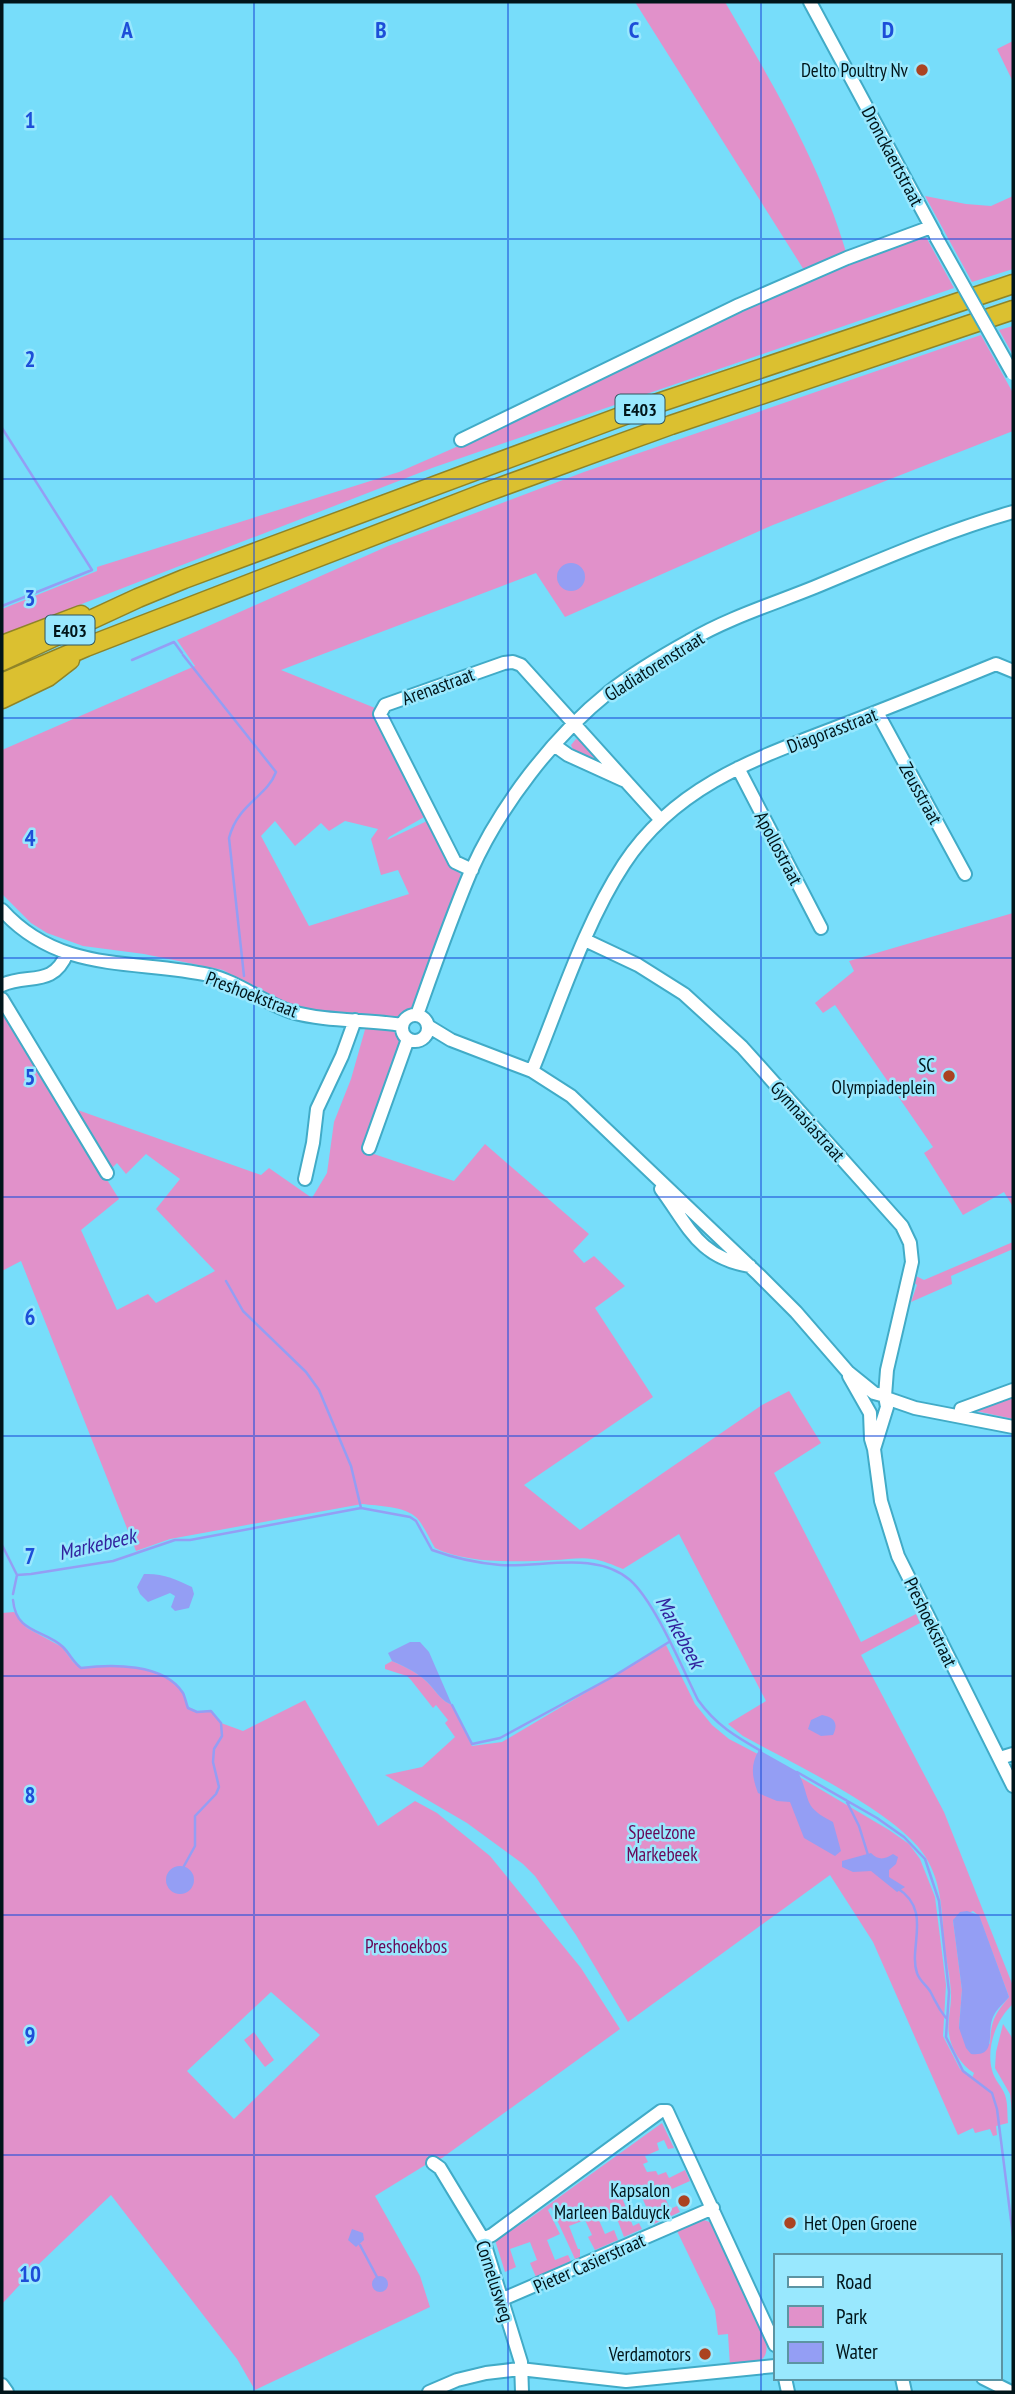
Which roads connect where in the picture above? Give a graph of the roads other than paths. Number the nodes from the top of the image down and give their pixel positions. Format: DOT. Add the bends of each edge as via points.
graph roads {
  1 [pos="810,2"];
  2 [pos="934,232"];
  3 [pos="1013,284"];
  4 [pos="1013,310"];
  5 [pos="1013,373"];
  6 [pos="461,440"];
  7 [pos="1013,512"];
  8 [pos="138,597"];
  9 [pos="2,645"];
  10 [pos="86,647"];
  11 [pos="2,661"];
  12 [pos="1013,671"];
  13 [pos="2,683"];
  14 [pos="2,699"];
  15 [pos="877,712"];
  16 [pos="575,722"];
  17 [pos="554,744"];
  18 [pos="738,768"];
  19 [pos="626,781"];
  20 [pos="660,820"];
  21 [pos="472,870"];
  22 [pos="965,874"];
  23 [pos="2,910"];
  24 [pos="821,928"];
  25 [pos="585,940"];
  26 [pos="67,953"];
  27 [pos="2,985"];
  28 [pos="2,999"];
  29 [pos="417,1015"];
  30 [pos="355,1020"];
  31 [pos="402,1025"];
  32 [pos="426,1032"];
  33 [pos="408,1039"];
  34 [pos="532,1071"];
  35 [pos="369,1148"];
  36 [pos="107,1173"];
  37 [pos="305,1179"];
  38 [pos="1013,1390"];
  39 [pos="878,1402"];
  40 [pos="960,1416"];
  41 [pos="1013,1427"];
  42 [pos="1013,1754"];
  43 [pos="1000,1758"];
  44 [pos="1013,1786"];
  45 [pos="433,2164"];
  46 [pos="713,2208"];
  47 [pos="483,2239"];
  48 [pos="503,2299"];
  49 [pos="774,2343"];
  50 [pos="774,2366"];
  51 [pos="520,2369"];
  52 [pos="987,2380"];
  53 [pos="2,2385"];
  54 [pos="7,2392"];
  55 [pos="429,2392"];
  56 [pos="522,2392"];
  57 [pos="1011,2392"];
  1 -- 2 [label="street, Dronckaertstraat"];
  2 -- 5 [label="street, Dronckaertstraat, bridge"];
  2 -- 6 [label="street" via="847,258"];
  3 -- 8 [label="highway, E403" via="652,405"];
  4 -- 10 [label="highway, E403" via="671,425"];
  7 -- 16 [label="street, Gladiatorenstraat" via="884,559 691,639 626,680"];
  8 -- 9 [label="highway"];
  8 -- 11 [label="highway, E403"];
  10 -- 13 [label="highway, E403"];
  10 -- 14 [label="highway" via="48,677"];
  12 -- 15 [label="street, Diagorasstraat" via="996,664"];
  15 -- 18 [label="street, Diagorasstraat"];
  15 -- 22 [label="street, Zeusstraat"];
  16 -- 17 [label="street, Gladiatorenstraat"];
  16 -- 19 [label="street"];
  16 -- 21 [label="street, Arenastraat" via="513,662 382,708 380,717 455,862"];
  17 -- 19 [label="street"];
  17 -- 21 [label="street, Gladiatorenstraat" via="504,813"];
  18 -- 20 [label="street, Diagorasstraat" via="715,779"];
  18 -- 24 [label="street, Apollostraat"];
  19 -- 20 [label="street"];
  20 -- 25 [label="street, Diagorasstraat" via="625,863"];
  21 -- 29 [label="street, Gladiatorenstraat"];
  23 -- 26 [label="street, Preshoekstraat" via="26,932"];
  25 -- 34 [label="street, Diagorasstraat"];
  25 -- 39 [label="street, Gymnasiastraat" via="684,994 741,1047 902,1226 912,1262 887,1370 878,1381"];
  26 -- 27 [label="street" via="48,976"];
  26 -- 30 [label="street, Preshoekstraat" via="101,962 212,976 294,1013"];
  28 -- 36 [label="street"];
  29 -- 31 [label="street"];
  29 -- 32 [label="street" via="424,1019"];
  30 -- 31 [label="street, Preshoekstraat"];
  30 -- 37 [label="street" via="317,1109"];
  31 -- 33 [label="street"];
  32 -- 33 [label="street" via="417,1041"];
  32 -- 34 [label="street"];
  33 -- 35 [label="street"];
  34 -- 39 [label="street" via="571,1096 750,1266"];
  38 -- 40 [label="street" via="961,1409"];
  39 -- 40 [label="street"];
  39 -- 43 [label="street, Preshoekstraat" via="871,1439 881,1500 898,1556"];
  40 -- 41 [label="street"];
  42 -- 43 [label="street"];
  43 -- 44 [label="street, Preshoekstraat"];
  45 -- 47 [label="street, Cornelusweg" via="440,2168"];
  46 -- 47 [label="street" via="667,2111 662,2111"];
  46 -- 48 [label="street, Pieter Casierstraat"];
  46 -- 49 [label="street"];
  47 -- 48 [label="street, Cornelusweg"];
  48 -- 51 [label="street, Cornelusweg"];
  50 -- 51 [label="street" via="626,2381"];
  51 -- 55 [label="street" via="457,2380"];
  51 -- 56 [label="street, Cornelusweg"];
  52 -- 57 [label="street"];
  53 -- 54 [label="street"];
}
